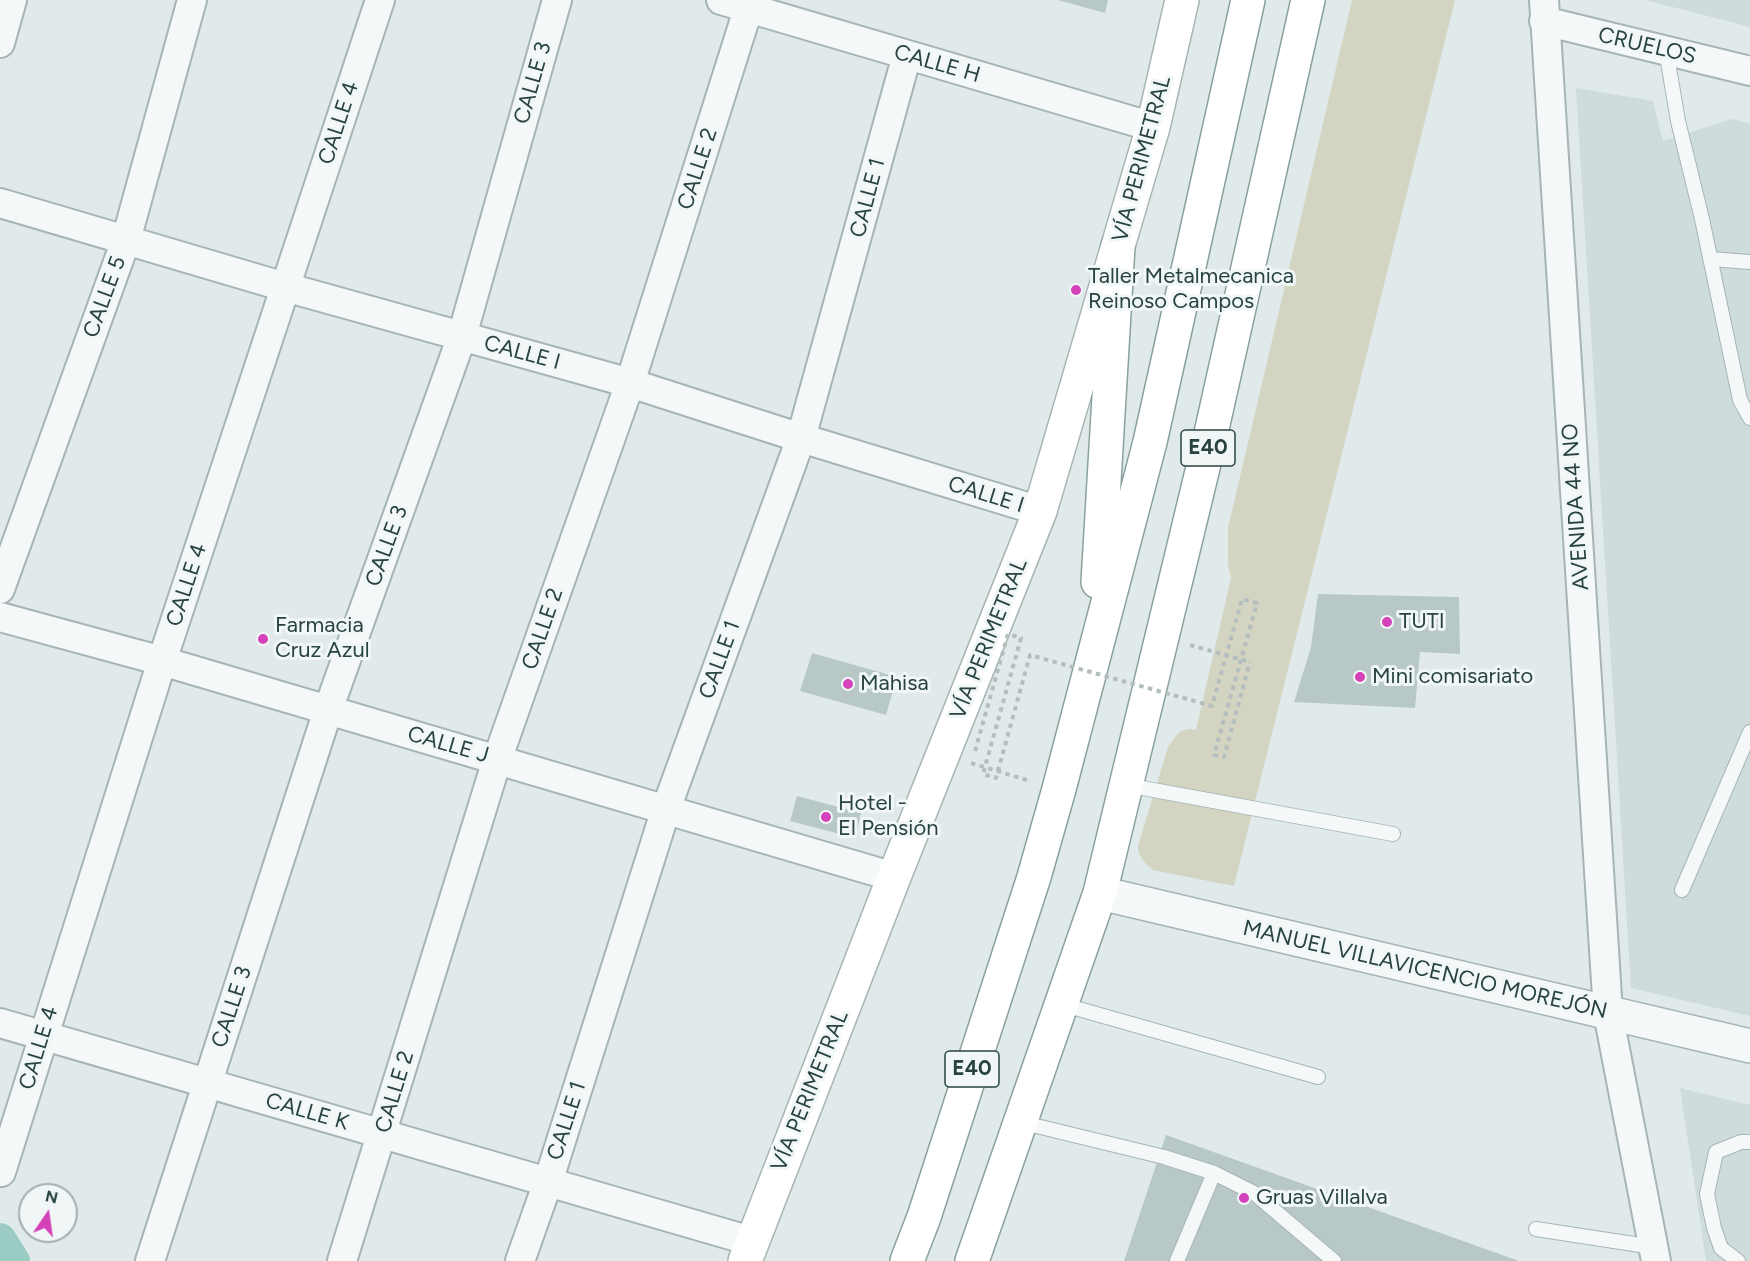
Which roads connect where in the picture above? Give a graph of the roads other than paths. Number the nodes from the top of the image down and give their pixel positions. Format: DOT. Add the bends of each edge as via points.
graph roads {
  1 [pos="12,0"];
  2 [pos="192,0"];
  3 [pos="380,0"];
  4 [pos="557,0"];
  5 [pos="721,0"];
  6 [pos="1182,0"];
  7 [pos="1248,0"];
  8 [pos="1308,0"];
  9 [pos="750,4"];
  10 [pos="1544,11"];
  11 [pos="0,43"];
  12 [pos="1666,50"];
  13 [pos="907,55"];
  14 [pos="1750,70"];
  15 [pos="1153,127"];
  16 [pos="0,203"];
  17 [pos="126,240"];
  18 [pos="1118,246"];
  19 [pos="1710,259"];
  20 [pos="1750,262"];
  21 [pos="285,287"];
  22 [pos="462,336"];
  23 [pos="630,383"];
  24 [pos="1750,418"];
  25 [pos="801,438"];
  26 [pos="1040,511"];
  27 [pos="0,589"];
  28 [pos="0,617"];
  29 [pos="1094,652"];
  30 [pos="162,661"];
  31 [pos="328,710"];
  32 [pos="1750,732"];
  33 [pos="497,760"];
  34 [pos="1126,785"];
  35 [pos="666,810"];
  36 [pos="1393,834"];
  37 [pos="894,877"];
  38 [pos="1682,890"];
  39 [pos="1100,893"];
  40 [pos="1061,1004"];
  41 [pos="1608,1013"];
  42 [pos="0,1023"];
  43 [pos="43,1035"];
  44 [pos="1750,1046"];
  45 [pos="1318,1077"];
  46 [pos="208,1083"];
  47 [pos="1020,1122"];
  48 [pos="382,1134"];
  49 [pos="1750,1142"];
  50 [pos="1,1172"];
  51 [pos="1214,1173"];
  52 [pos="548,1182"];
  53 [pos="1536,1229"];
  54 [pos="748,1251"];
  55 [pos="1655,1254"];
  56 [pos="1319,1256"];
  57 [pos="150,1261"];
  58 [pos="342,1261"];
  59 [pos="520,1261"];
  60 [pos="907,1261"];
  61 [pos="972,1261"];
  62 [pos="1177,1261"];
  63 [pos="1334,1261"];
  64 [pos="1738,1261"];
  1 -- 11 [label="street"];
  2 -- 17 [label="street, CALLE 5"];
  3 -- 21 [label="street, CALLE 4"];
  4 -- 22 [label="street, CALLE 3"];
  5 -- 9 [label="street, CALLE H"];
  6 -- 15 [label="main road, VÍA PERIMETRAL"];
  7 -- 29 [label="main road, E40" via="1150,442"];
  8 -- 34 [label="main road, E40" via="1207,451"];
  9 -- 13 [label="street, CALLE H"];
  9 -- 23 [label="street, CALLE 2"];
  10 -- 12 [label="street, CRUELOS"];
  10 -- 41 [label="street, AVENIDA 44 NO"];
  12 -- 14 [label="street, CRUELOS"];
  12 -- 19 [label="lane" via="1678,122"];
  13 -- 15 [label="street, CALLE H"];
  13 -- 25 [label="street, CALLE 1"];
  15 -- 18 [label="main road, VÍA PERIMETRAL"];
  16 -- 17 [label="street, CALLE I"];
  17 -- 21 [label="street, CALLE I"];
  17 -- 27 [label="street, CALLE 5"];
  18 -- 26 [label="main road, VÍA PERIMETRAL"];
  18 -- 29 [label="main road"];
  19 -- 20 [label="lane"];
  19 -- 24 [label="lane" via="1740,400"];
  21 -- 22 [label="street, CALLE I"];
  21 -- 30 [label="street, CALLE 4"];
  22 -- 23 [label="street, CALLE I"];
  22 -- 31 [label="street, CALLE 3"];
  23 -- 25 [label="street, CALLE I"];
  23 -- 33 [label="street, CALLE 2"];
  25 -- 26 [label="street, CALLE I"];
  25 -- 35 [label="street, CALLE 1"];
  26 -- 37 [label="main road, VÍA PERIMETRAL" via="959,753"];
  28 -- 30 [label="street, CALLE J"];
  29 -- 60 [label="main road, E40" via="1034,877"];
  30 -- 31 [label="street, CALLE J"];
  30 -- 43 [label="street, CALLE 4"];
  31 -- 33 [label="street, CALLE J"];
  31 -- 46 [label="street, CALLE 3"];
  32 -- 38 [label="lane"];
  33 -- 35 [label="street, CALLE J"];
  33 -- 48 [label="street, CALLE 2"];
  34 -- 36 [label="lane"];
  34 -- 39 [label="main road, E40"];
  35 -- 37 [label="street, CALLE J"];
  35 -- 52 [label="street, CALLE 1"];
  37 -- 54 [label="main road, VÍA PERIMETRAL"];
  39 -- 40 [label="main road, E40"];
  39 -- 41 [label="street, MANUEL VILLAVICENCIO MOREJÓN"];
  40 -- 45 [label="lane"];
  40 -- 47 [label="main road, E40"];
  41 -- 44 [label="street, MANUEL VILLAVICENCIO MOREJÓN"];
  41 -- 55 [label="street, AVENIDA 44 NO"];
  42 -- 43 [label="street, CALLE K"];
  43 -- 46 [label="street, CALLE K"];
  43 -- 50 [label="street, CALLE 4"];
  46 -- 48 [label="street, CALLE K"];
  46 -- 57 [label="street, CALLE 3"];
  47 -- 51 [label="lane"];
  47 -- 61 [label="main road, E40"];
  48 -- 52 [label="street, CALLE K"];
  48 -- 58 [label="street, CALLE 2"];
  49 -- 64 [label="lane" via="1716,1152 1707,1194 1721,1248"];
  51 -- 56 [label="lane" via="1254,1194"];
  51 -- 62 [label="lane"];
  52 -- 54 [label="street, CALLE K"];
  52 -- 59 [label="street, CALLE 1"];
  53 -- 55 [label="lane"];
  56 -- 63 [label="lane"];
}
